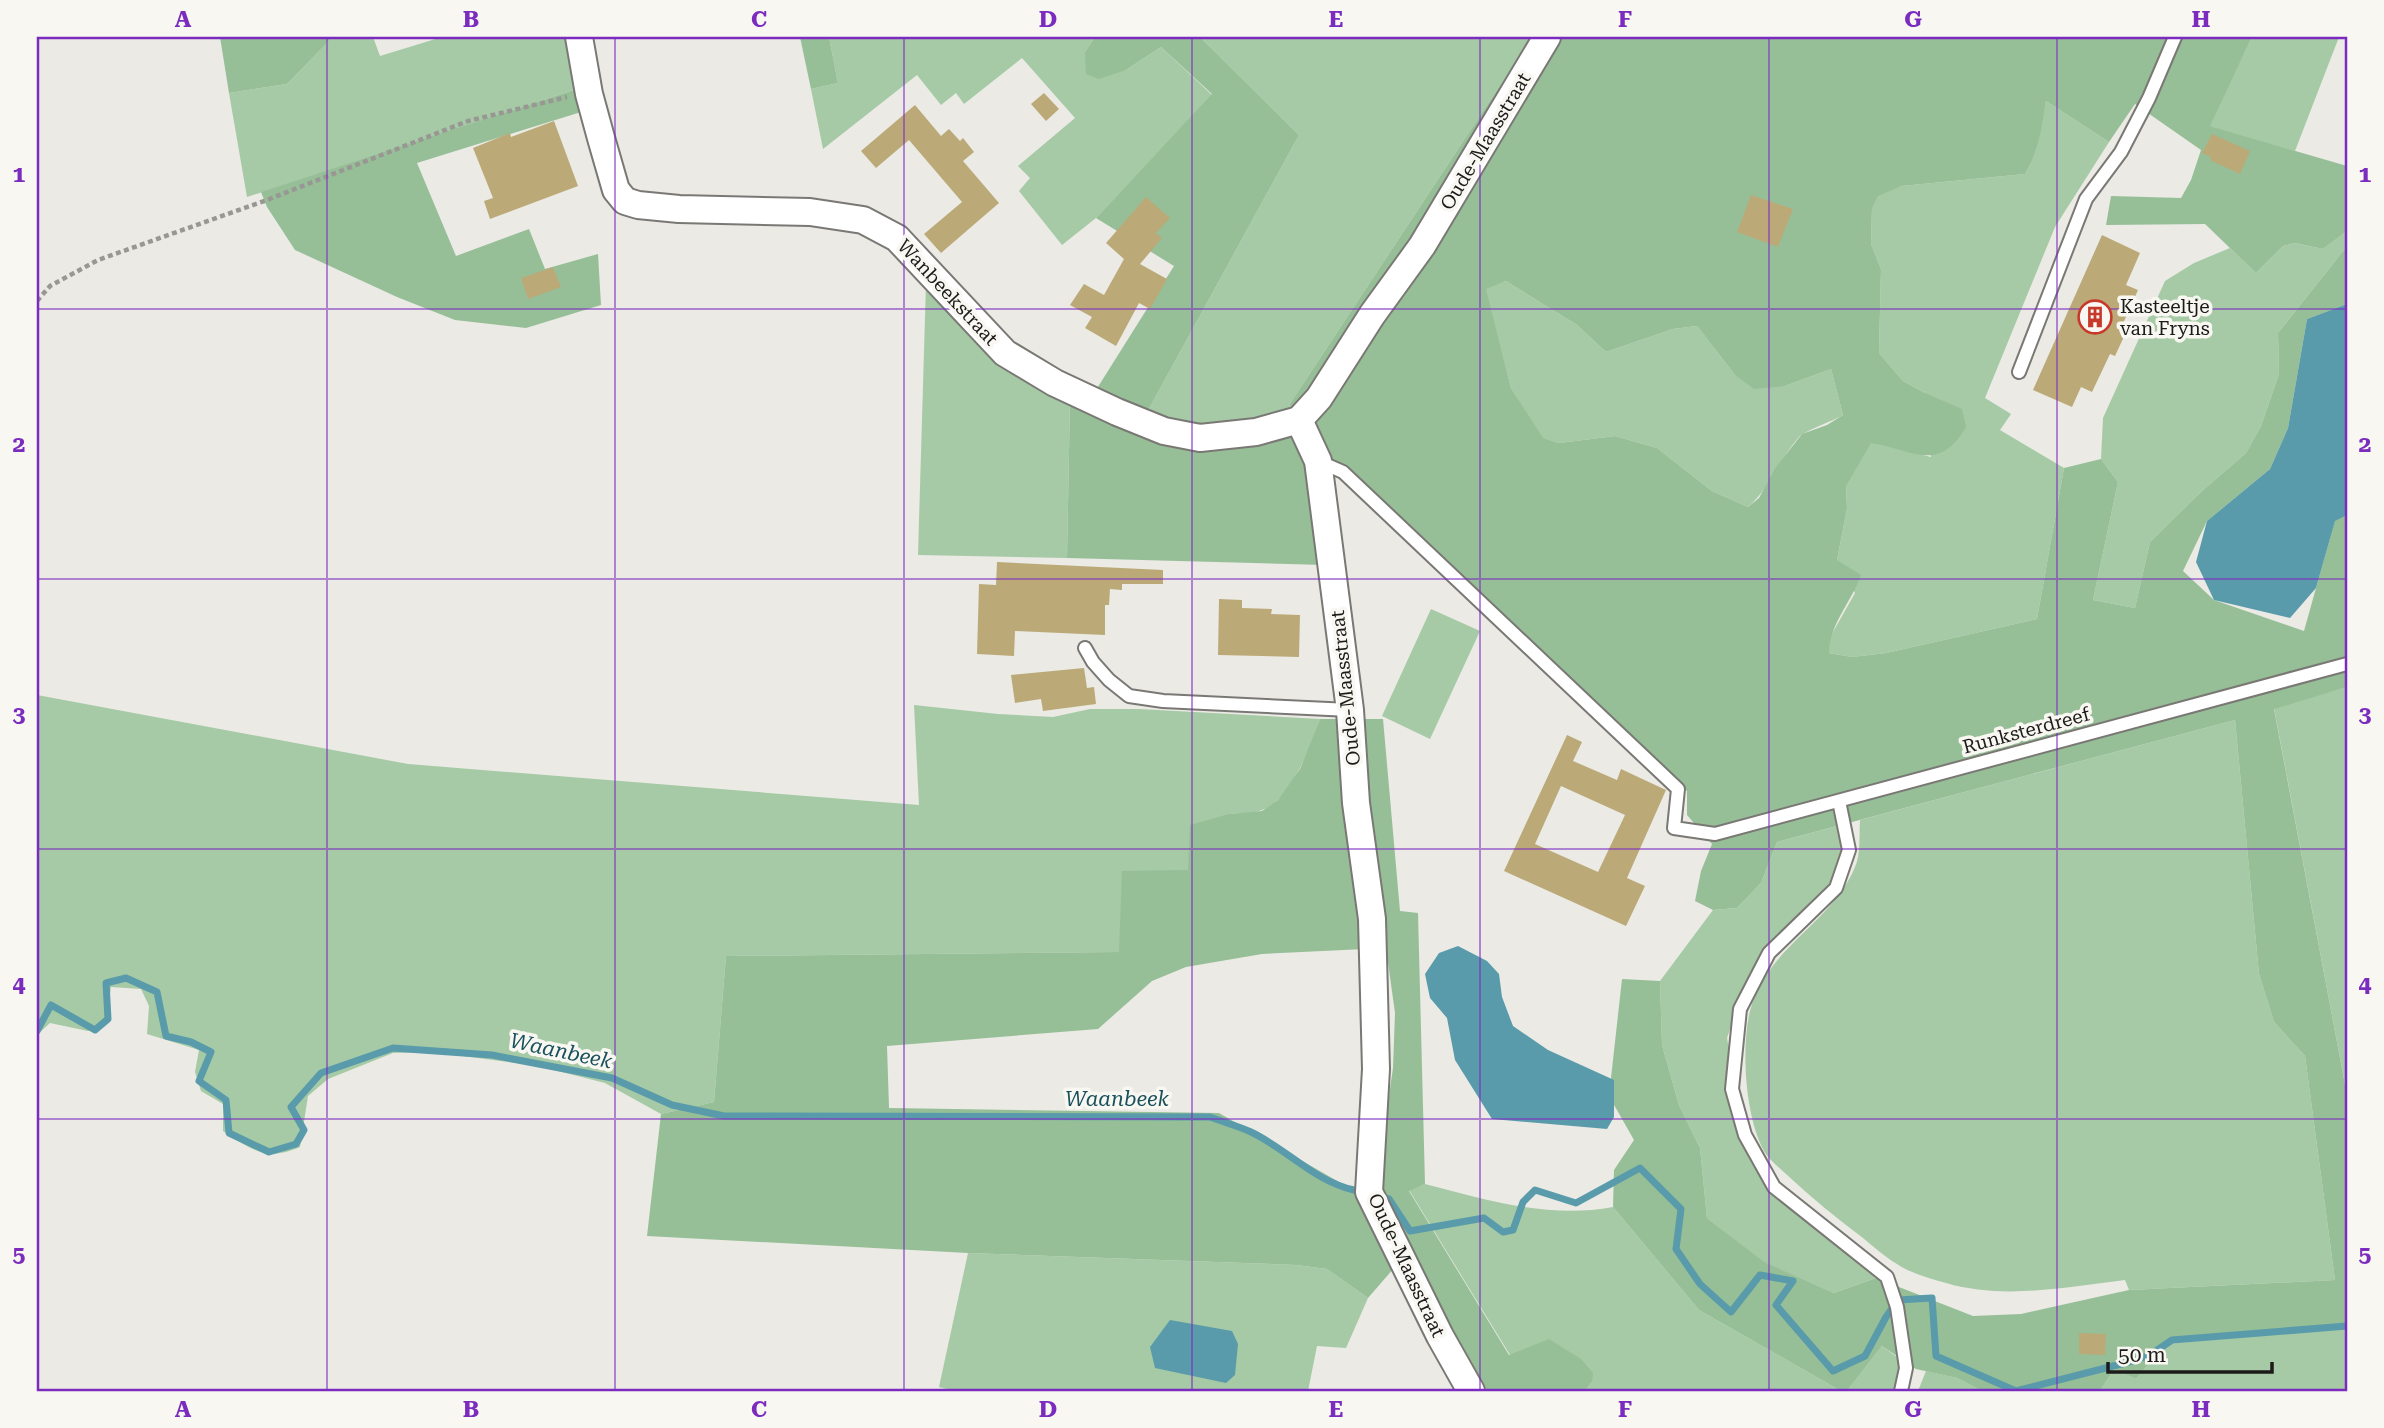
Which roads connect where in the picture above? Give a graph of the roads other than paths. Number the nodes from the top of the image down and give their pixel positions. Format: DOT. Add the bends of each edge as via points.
graph roads {
  1 [pos="579,37"];
  2 [pos="1547,37"];
  3 [pos="2175,37"];
  4 [pos="2019,372"];
  5 [pos="1299,420"];
  6 [pos="1318,461"];
  7 [pos="1085,648"];
  8 [pos="2347,664"];
  9 [pos="1350,710"];
  10 [pos="1839,801"];
  11 [pos="1471,1391"];
  12 [pos="1901,1391"];
  1 -- 5 [label="street, Wanbeekstraat" via="616,190 625,201 679,209 810,212 863,220 897,237 1005,353 1117,412 1164,431 1200,438 1256,432"];
  2 -- 5 [label="street, Oude-Maasstraat" via="1422,246 1319,398"];
  3 -- 4 [label="lane" via="2121,152 2086,199"];
  5 -- 6 [label="street, Oude-Maasstraat"];
  6 -- 9 [label="street, Oude-Maasstraat"];
  6 -- 10 [label="lane, Runksterdreef" via="1343,472 1678,789 1674,828 1716,834"];
  7 -- 9 [label="lane" via="1109,680 1129,696"];
  8 -- 10 [label="lane, Runksterdreef"];
  9 -- 11 [label="street, Oude-Maasstraat" via="1356,803 1372,919 1376,1069 1369,1192"];
  10 -- 12 [label="lane" via="1849,850 1836,888 1769,953 1740,1009 1732,1088 1745,1135 1774,1187 1887,1277 1896,1302 1906,1368"];
}
